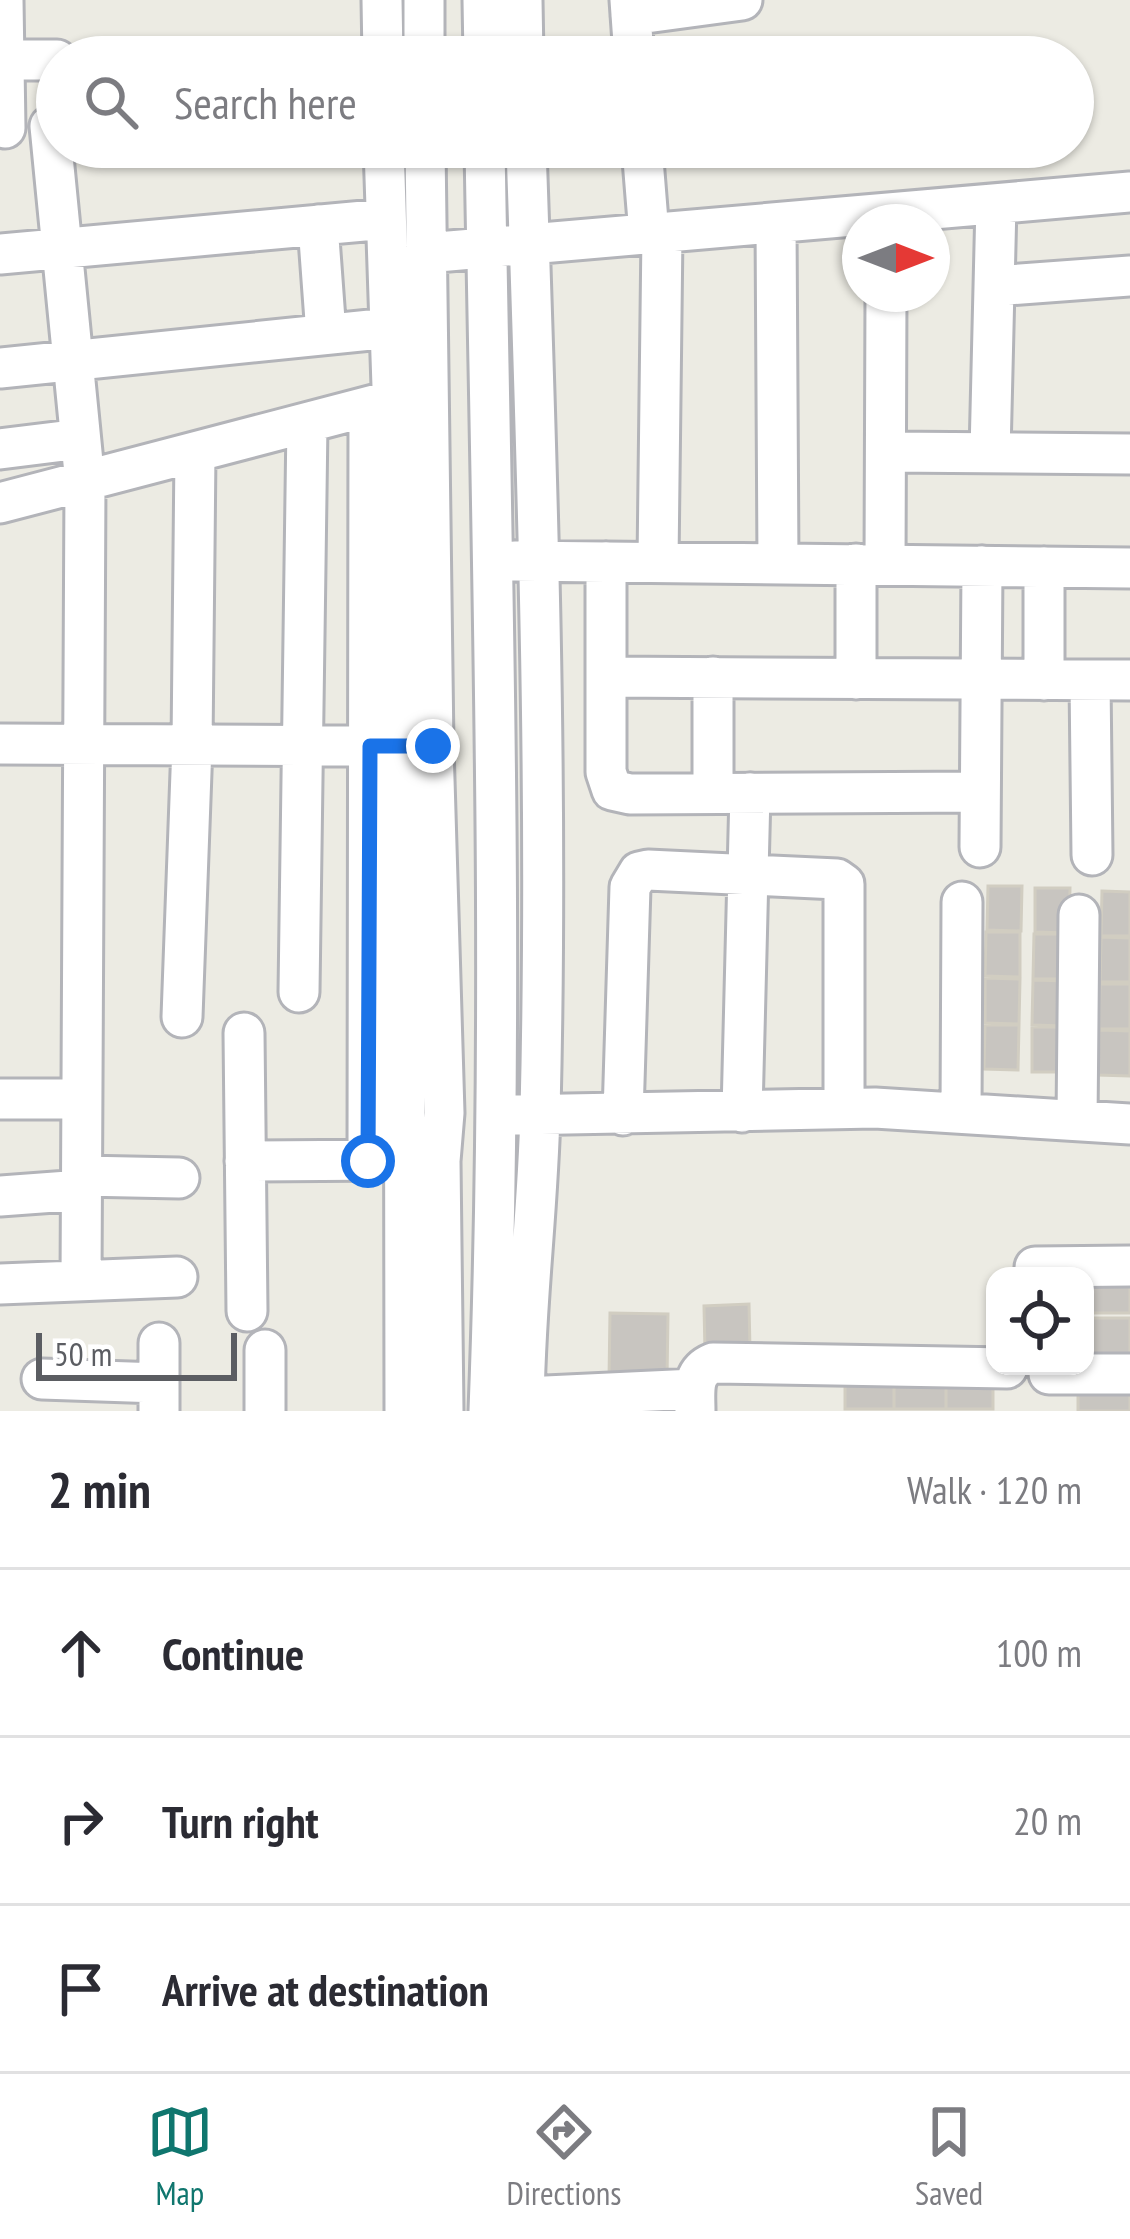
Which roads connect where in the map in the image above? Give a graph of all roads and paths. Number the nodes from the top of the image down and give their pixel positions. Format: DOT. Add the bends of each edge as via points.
graph roads {
  1 [pos="3,0"];
  2 [pos="382,0"];
  3 [pos="424,0"];
  4 [pos="483,0"];
  5 [pos="522,0"];
  6 [pos="742,0"];
  7 [pos="630,8"];
  8 [pos="382,36"];
  9 [pos="424,36"];
  10 [pos="484,36"];
  11 [pos="523,36"];
  12 [pos="4,60"];
  13 [pos="36,60"];
  14 [pos="36,127"];
  15 [pos="2,128"];
  16 [pos="56,168"];
  17 [pos="385,168"];
  18 [pos="424,168"];
  19 [pos="485,168"];
  20 [pos="527,168"];
  21 [pos="645,168"];
  22 [pos="1130,192"];
  23 [pos="996,205"];
  24 [pos="950,210"];
  25 [pos="386,219"];
  26 [pos="842,220"];
  27 [pos="776,223"];
  28 [pos="318,225"];
  29 [pos="656,233"];
  30 [pos="529,244"];
  31 [pos="61,246"];
  32 [pos="487,247"];
  33 [pos="426,253"];
  34 [pos="0,254"];
  35 [pos="1130,276"];
  36 [pos="994,286"];
  37 [pos="886,312"];
  38 [pos="390,328"];
  39 [pos="326,334"];
  40 [pos="72,359"];
  41 [pos="0,368"];
  42 [pos="397,398"];
  43 [pos="307,423"];
  44 [pos="80,439"];
  45 [pos="0,449"];
  46 [pos="886,452"];
  47 [pos="195,453"];
  48 [pos="990,453"];
  49 [pos="1130,454"];
  50 [pos="85,483"];
  51 [pos="0,503"];
  52 [pos="491,560"];
  53 [pos="539,561"];
  54 [pos="606,562"];
  55 [pos="658,562"];
  56 [pos="778,564"];
  57 [pos="871,565"];
  58 [pos="982,566"];
  59 [pos="1044,567"];
  60 [pos="1130,568"];
  61 [pos="606,677"];
  62 [pos="713,677"];
  63 [pos="856,679"];
  64 [pos="981,680"];
  65 [pos="1044,680"];
  66 [pos="1090,680"];
  67 [pos="1130,680"];
  68 [pos="0,744"];
  69 [pos="84,745"];
  70 [pos="192,745"];
  71 [pos="303,746"];
  72 [pos="402,746"];
  73 [pos="980,792"];
  74 [pos="731,793"];
  75 [pos="980,847"];
  76 [pos="1092,855"];
  77 [pos="748,873"];
  78 [pos="962,902"];
  79 [pos="1079,915"];
  80 [pos="299,992"];
  81 [pos="182,1017"];
  82 [pos="244,1033"];
  83 [pos="0,1099"];
  84 [pos="80,1099"];
  85 [pos="844,1109"];
  86 [pos="742,1112"];
  87 [pos="961,1113"];
  88 [pos="498,1114"];
  89 [pos="540,1115"];
  90 [pos="623,1115"];
  91 [pos="1077,1120"];
  92 [pos="1130,1124"];
  93 [pos="404,1160"];
  94 [pos="245,1161"];
  95 [pos="179,1178"];
  96 [pos="82,1183"];
  97 [pos="0,1196"];
  98 [pos="1130,1266"];
  99 [pos="1035,1267"];
  100 [pos="177,1277"];
  101 [pos="81,1281"];
  102 [pos="0,1285"];
  103 [pos="247,1310"];
  104 [pos="160,1343"];
  105 [pos="265,1350"];
  106 [pos="986,1368"];
  107 [pos="1094,1374"];
  108 [pos="1130,1374"];
  109 [pos="42,1379"];
  110 [pos="159,1397"];
  111 [pos="695,1400"];
  112 [pos="507,1404"];
  113 [pos="265,1411"];
  114 [pos="406,1411"];
  115 [pos="443,1411"];
  1 -- 12 [label="street"];
  2 -- 8 [label="street"];
  3 -- 9 [label="street"];
  4 -- 10 [label="street"];
  5 -- 11 [label="street"];
  6 -- 7 [label="street"];
  12 -- 13 [label="street"];
  12 -- 15 [label="street"];
  14 -- 15 [label="street"];
  16 -- 31 [label="street"];
  17 -- 25 [label="street"];
  18 -- 33 [label="street"];
  19 -- 32 [label="street"];
  20 -- 30 [label="street"];
  21 -- 29 [label="street"];
  22 -- 23 [label="street"];
  23 -- 24 [label="street"];
  23 -- 36 [label="street"];
  25 -- 28 [label="street"];
  25 -- 38 [label="street"];
  26 -- 27 [label="street"];
  27 -- 29 [label="street"];
  27 -- 56 [label="street"];
  28 -- 31 [label="street"];
  28 -- 39 [label="street"];
  29 -- 30 [label="street"];
  29 -- 55 [label="street"];
  30 -- 32 [label="street"];
  30 -- 53 [label="street"];
  31 -- 34 [label="street"];
  31 -- 40 [label="street"];
  32 -- 33 [label="street"];
  32 -- 52 [label="street"];
  33 -- 42 [label="street"];
  35 -- 36 [label="street"];
  36 -- 48 [label="street"];
  37 -- 46 [label="street"];
  38 -- 39 [label="street"];
  38 -- 42 [label="street"];
  39 -- 40 [label="street"];
  40 -- 41 [label="street"];
  40 -- 44 [label="street"];
  42 -- 43 [label="street"];
  42 -- 72 [label="street"];
  42 -- 72 [label="street"];
  43 -- 47 [label="street"];
  43 -- 71 [label="street"];
  44 -- 45 [label="street"];
  44 -- 50 [label="street"];
  46 -- 48 [label="street"];
  46 -- 57 [label="street"];
  47 -- 50 [label="street"];
  47 -- 70 [label="street"];
  48 -- 49 [label="street"];
  50 -- 51 [label="street"];
  50 -- 69 [label="street"];
  52 -- 53 [label="street"];
  52 -- 88 [label="street"];
  53 -- 54 [label="street"];
  53 -- 89 [label="street"];
  54 -- 55 [label="street"];
  54 -- 61 [label="street"];
  55 -- 56 [label="street"];
  56 -- 57 [label="street"];
  57 -- 58 [label="street"];
  57 -- 63 [label="street"];
  58 -- 59 [label="street"];
  58 -- 64 [label="street"];
  59 -- 60 [label="street"];
  59 -- 65 [label="street"];
  61 -- 62 [label="street"];
  61 -- 74 [label="street" via="612,790"];
  62 -- 63 [label="street"];
  62 -- 74 [label="street"];
  63 -- 64 [label="street"];
  64 -- 65 [label="street"];
  64 -- 73 [label="street"];
  65 -- 66 [label="street"];
  66 -- 67 [label="street"];
  66 -- 76 [label="street"];
  68 -- 69 [label="street"];
  69 -- 70 [label="street"];
  69 -- 84 [label="street"];
  70 -- 71 [label="street"];
  70 -- 81 [label="street"];
  71 -- 72 [label="street"];
  71 -- 80 [label="street"];
  72 -- 93 [label="street"];
  72 -- 93 [label="street" via="444,1113"];
  73 -- 74 [label="street"];
  73 -- 75 [label="street"];
  74 -- 77 [label="street"];
  77 -- 85 [label="street" via="844,884"];
  77 -- 86 [label="street"];
  77 -- 90 [label="street" via="648,870 634,878"];
  78 -- 87 [label="street"];
  79 -- 91 [label="street"];
  82 -- 94 [label="street"];
  83 -- 84 [label="street"];
  84 -- 96 [label="street"];
  85 -- 86 [label="street"];
  85 -- 87 [label="street"];
  86 -- 90 [label="street"];
  87 -- 91 [label="street"];
  88 -- 89 [label="street"];
  88 -- 112 [label="street"];
  89 -- 90 [label="street"];
  89 -- 112 [label="street"];
  91 -- 92 [label="street"];
  93 -- 94 [label="street"];
  93 -- 114 [label="street"];
  93 -- 115 [label="street"];
  94 -- 103 [label="street"];
  95 -- 96 [label="street"];
  96 -- 97 [label="street"];
  96 -- 101 [label="street"];
  98 -- 99 [label="street"];
  100 -- 101 [label="street"];
  101 -- 102 [label="street"];
  104 -- 110 [label="street"];
  105 -- 113 [label="street"];
  106 -- 111 [label="street" via="713,1363 696,1376"];
  107 -- 108 [label="street"];
  109 -- 110 [label="street"];
  111 -- 112 [label="street"];
}
